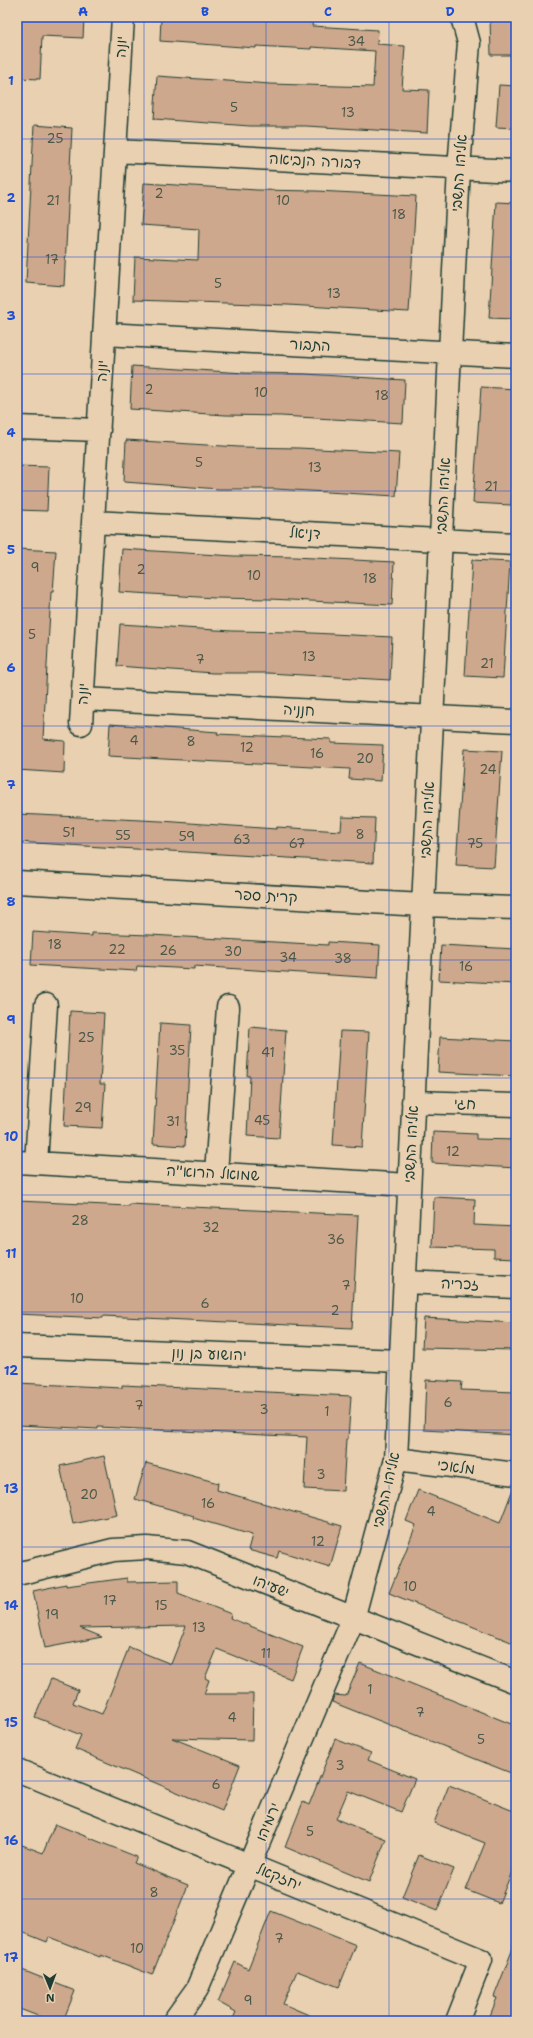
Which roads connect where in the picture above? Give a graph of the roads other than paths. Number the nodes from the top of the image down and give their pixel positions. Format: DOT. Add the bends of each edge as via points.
graph roads {
  1 [pos="123,17"];
  2 [pos="462,17"];
  3 [pos="115,151"];
  4 [pos="459,168"];
  5 [pos="516,171"];
  6 [pos="104,334"];
  7 [pos="450,352"];
  8 [pos="516,356"];
  9 [pos="17,427"];
  10 [pos="99,430"];
  11 [pos="93,522"];
  12 [pos="441,540"];
  13 [pos="516,544"];
  14 [pos="83,699"];
  15 [pos="432,717"];
  16 [pos="516,721"];
  17 [pos="81,724"];
  18 [pos="17,882"];
  19 [pos="423,905"];
  20 [pos="516,908"];
  21 [pos="46,1005"];
  22 [pos="228,1007"];
  23 [pos="413,1102"];
  24 [pos="516,1105"];
  25 [pos="26,1162"];
  26 [pos="216,1174"];
  27 [pos="409,1185"];
  28 [pos="405,1282"];
  29 [pos="516,1287"];
  30 [pos="17,1346"];
  31 [pos="401,1361"];
  32 [pos="396,1459"];
  33 [pos="516,1474"];
  34 [pos="17,1574"];
  35 [pos="353,1619"];
  36 [pos="516,1682"];
  37 [pos="17,1770"];
  38 [pos="250,1865"];
  39 [pos="174,2021"];
  40 [pos="457,2021"];
  1 -- 3 [label="street, יונה"];
  2 -- 4 [label="street, אליהו התשבי" via="468,43"];
  3 -- 4 [label="street, דבורה הנביאה"];
  3 -- 6 [label="street, יונה"];
  4 -- 5 [label="street, דבורה הנביאה"];
  4 -- 7 [label="street, אליהו התשבי"];
  6 -- 7 [label="street, התבור"];
  6 -- 10 [label="street, יונה"];
  7 -- 8 [label="street, התבור"];
  7 -- 12 [label="street, אליהו התשבי"];
  9 -- 10 [label="street"];
  10 -- 11 [label="street, יונה"];
  11 -- 12 [label="street, דניאל"];
  11 -- 14 [label="street, יונה"];
  12 -- 13 [label="street, דניאל"];
  12 -- 15 [label="street, אליהו התשבי"];
  14 -- 15 [label="street, חנניה"];
  14 -- 17 [label="street, יונה"];
  15 -- 16 [label="street, חנניה"];
  15 -- 19 [label="street, אליהו התשבי"];
  18 -- 19 [label="street, קרית ספר"];
  19 -- 20 [label="street, קרית ספר"];
  19 -- 23 [label="street, אליהו התשבי"];
  21 -- 25 [label="street"];
  22 -- 26 [label="street"];
  23 -- 24 [label="street, חגי"];
  23 -- 27 [label="street, אליהו התשבי"];
  25 -- 26 [label="street, שמואל הרוא\"ה"];
  26 -- 27 [label="street, שמואל הרוא\"ה"];
  27 -- 28 [label="street, אליהו התשבי"];
  28 -- 29 [label="street, זכריה"];
  28 -- 31 [label="street, אליהו התשבי"];
  30 -- 31 [label="street, יהושוע בן נון"];
  31 -- 32 [label="street, אליהו התשבי"];
  32 -- 33 [label="street, מלאכי"];
  32 -- 35 [label="street, אליהו התשבי"];
  34 -- 35 [label="street, ישעיהו" via="113,1550 147,1548 187,1552"];
  35 -- 36 [label="street, ישעיהו"];
  35 -- 38 [label="street, ירמיהו"];
  37 -- 38 [label="street, יחזקאל"];
  38 -- 39 [label="street, ירמיהו" via="197,1989"];
  38 -- 40 [label="street, יחזקאל" via="481,1960"];
}
